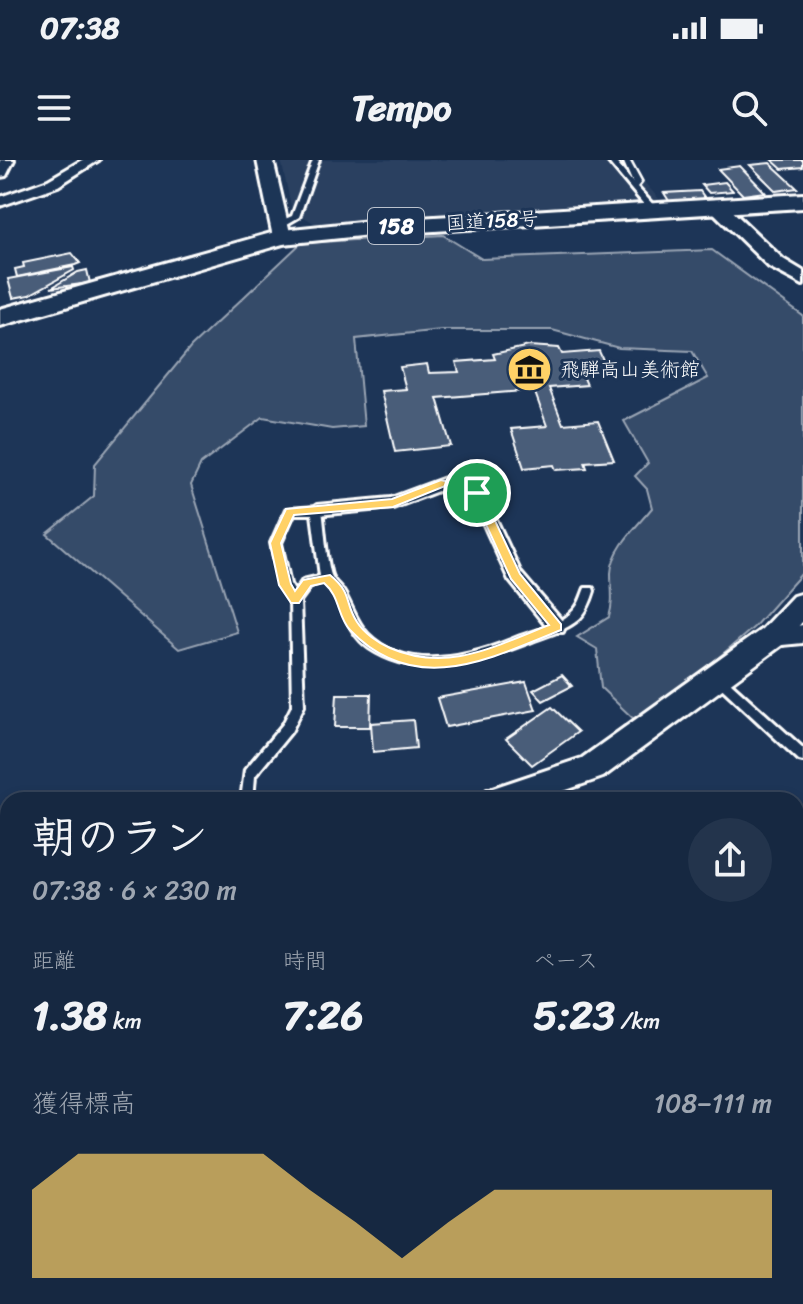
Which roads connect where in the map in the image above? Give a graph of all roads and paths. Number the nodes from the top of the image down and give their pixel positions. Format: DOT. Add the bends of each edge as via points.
graph roads {
  1 [pos="6,160"];
  2 [pos="92,160"];
  3 [pos="265,160"];
  4 [pos="316,160"];
  5 [pos="610,160"];
  6 [pos="626,160"];
  7 [pos="0,172"];
  8 [pos="633,186"];
  9 [pos="803,201"];
  10 [pos="0,202"];
  11 [pos="718,207"];
  12 [pos="654,211"];
  13 [pos="280,231"];
  14 [pos="803,279"];
  15 [pos="0,318"];
  16 [pos="317,510"];
  17 [pos="326,578"];
  18 [pos="589,591"];
  19 [pos="295,600"];
  20 [pos="803,603"];
  21 [pos="557,627"];
  22 [pos="803,634"];
  23 [pos="772,637"];
  24 [pos="716,676"];
  25 [pos="803,756"];
  26 [pos="248,792"];
  27 [pos="522,792"];
  1 -- 7 [label="street"];
  2 -- 10 [label="street" via="53,183"];
  3 -- 13 [label="street"];
  4 -- 13 [label="lane" via="295,217"];
  5 -- 8 [label="lane"];
  6 -- 8 [label="lane" via="638,182"];
  8 -- 12 [label="lane"];
  9 -- 11 [label="highway, 国道158号 / 158"];
  11 -- 12 [label="highway, 国道158号 / 158"];
  11 -- 14 [label="street" via="776,263"];
  12 -- 13 [label="highway, 国道158号 / 158"];
  13 -- 15 [label="highway, 国道158号 / 158"];
  16 -- 17 [label="lane"];
  16 -- 19 [label="lane" via="290,511 276,543 285,585"];
  16 -- 21 [label="street" via="393,503 445,483 477,493 515,576"];
  17 -- 19 [label="lane" via="307,583"];
  17 -- 21 [label="lane" via="340,589 351,624 374,646 407,661 444,665"];
  18 -- 21 [label="lane" via="578,613"];
  19 -- 26 [label="lane" via="298,706 249,774"];
  20 -- 23 [label="street"];
  22 -- 23 [label="street"];
  23 -- 24 [label="street"];
  24 -- 25 [label="lane"];
  24 -- 27 [label="street" via="592,768"];
}
